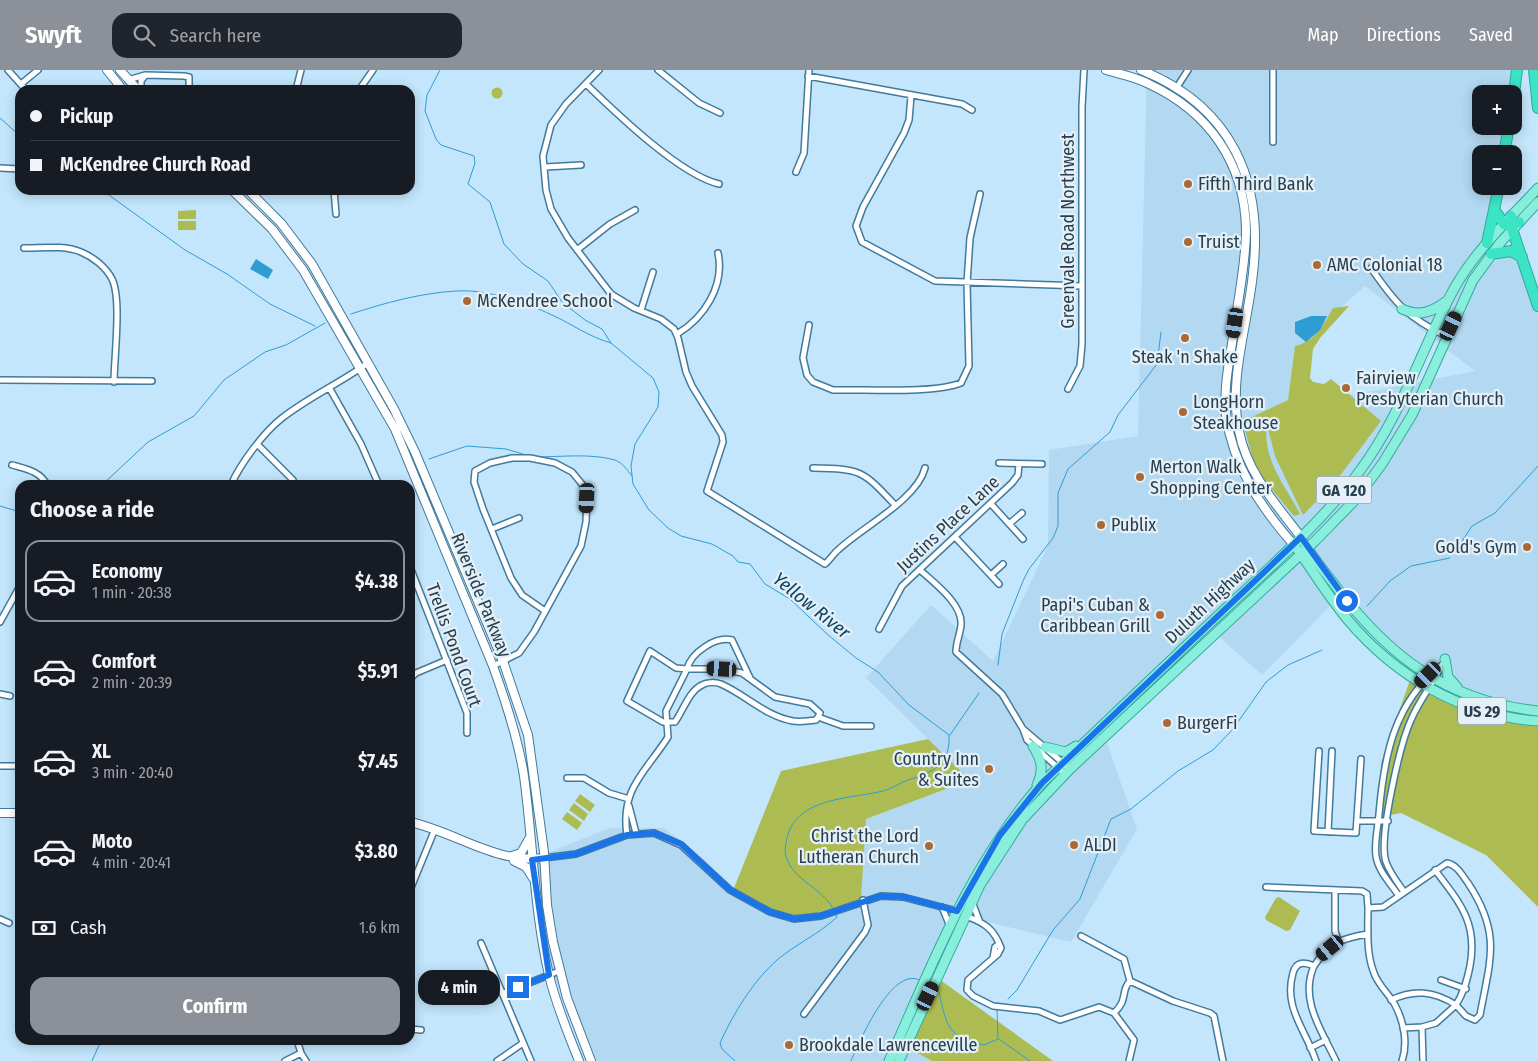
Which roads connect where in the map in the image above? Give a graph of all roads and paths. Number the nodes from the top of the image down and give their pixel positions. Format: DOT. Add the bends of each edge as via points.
graph roads {
  1 [pos="8,70"];
  2 [pos="38,70"];
  3 [pos="108,70"];
  4 [pos="120,70"];
  5 [pos="301,70"];
  6 [pos="373,70"];
  7 [pos="599,70"];
  8 [pos="658,70"];
  9 [pos="810,70"];
  10 [pos="1084,70"];
  11 [pos="1106,70"];
  12 [pos="1141,70"];
  13 [pos="1188,70"];
  14 [pos="1273,70"];
  15 [pos="1517,70"];
  16 [pos="1534,70"];
  17 [pos="145,75"];
  18 [pos="808,76"];
  19 [pos="128,80"];
  20 [pos="21,84"];
  21 [pos="586,84"];
  22 [pos="119,85"];
  23 [pos="134,85"];
  24 [pos="141,85"];
  25 [pos="190,85"];
  26 [pos="297,85"];
  27 [pos="362,85"];
  28 [pos="1515,85"];
  29 [pos="1177,88"];
  30 [pos="911,96"];
  31 [pos="1538,108"];
  32 [pos="972,110"];
  33 [pos="720,113"];
  34 [pos="1273,142"];
  35 [pos="581,164"];
  36 [pos="0,168"];
  37 [pos="545,168"];
  38 [pos="15,169"];
  39 [pos="796,172"];
  40 [pos="719,184"];
  41 [pos="1538,188"];
  42 [pos="980,194"];
  43 [pos="237,195"];
  44 [pos="253,195"];
  45 [pos="334,195"];
  46 [pos="1498,195"];
  47 [pos="1535,205"];
  48 [pos="635,210"];
  49 [pos="1495,211"];
  50 [pos="336,214"];
  51 [pos="1511,223"];
  52 [pos="1487,243"];
  53 [pos="24,248"];
  54 [pos="577,250"];
  55 [pos="718,253"];
  56 [pos="1491,254"];
  57 [pos="1522,257"];
  58 [pos="1371,268"];
  59 [pos="653,272"];
  60 [pos="967,283"];
  61 [pos="1082,286"];
  62 [pos="1449,299"];
  63 [pos="1538,306"];
  64 [pos="1402,309"];
  65 [pos="641,310"];
  66 [pos="809,325"];
  67 [pos="1434,330"];
  68 [pos="677,334"];
  69 [pos="1446,336"];
  70 [pos="368,363"];
  71 [pos="360,369"];
  72 [pos="0,380"];
  73 [pos="152,381"];
  74 [pos="114,382"];
  75 [pos="330,389"];
  76 [pos="1068,389"];
  77 [pos="258,445"];
  78 [pos="1000,463"];
  79 [pos="1019,464"];
  80 [pos="1042,464"];
  81 [pos="12,465"];
  82 [pos="813,468"];
  83 [pos="925,468"];
  84 [pos="44,480"];
  85 [pos="234,480"];
  86 [pos="293,480"];
  87 [pos="376,480"];
  88 [pos="991,504"];
  89 [pos="895,505"];
  90 [pos="1022,513"];
  91 [pos="519,518"];
  92 [pos="1009,524"];
  93 [pos="492,529"];
  94 [pos="955,537"];
  95 [pos="1301,537"];
  96 [pos="1023,539"];
  97 [pos="1293,544"];
  98 [pos="1304,551"];
  99 [pos="1003,564"];
  100 [pos="920,570"];
  101 [pos="991,576"];
  102 [pos="415,580"];
  103 [pos="999,584"];
  104 [pos="15,595"];
  105 [pos="545,610"];
  106 [pos="0,622"];
  107 [pos="879,629"];
  108 [pos="1445,659"];
  109 [pos="446,660"];
  110 [pos="503,661"];
  111 [pos="493,666"];
  112 [pos="687,669"];
  113 [pos="415,673"];
  114 [pos="1432,677"];
  115 [pos="750,678"];
  116 [pos="1420,683"];
  117 [pos="1429,688"];
  118 [pos="0,694"];
  119 [pos="1465,694"];
  120 [pos="10,696"];
  121 [pos="1538,711"];
  122 [pos="818,717"];
  123 [pos="1538,721"];
  124 [pos="666,722"];
  125 [pos="871,726"];
  126 [pos="1023,728"];
  127 [pos="467,733"];
  128 [pos="1088,740"];
  129 [pos="1033,746"];
  130 [pos="1045,747"];
  131 [pos="1319,751"];
  132 [pos="1332,751"];
  133 [pos="1361,759"];
  134 [pos="0,766"];
  135 [pos="15,766"];
  136 [pos="1064,768"];
  137 [pos="567,778"];
  138 [pos="1035,791"];
  139 [pos="629,799"];
  140 [pos="628,805"];
  141 [pos="0,813"];
  142 [pos="15,813"];
  143 [pos="1357,821"];
  144 [pos="1378,821"];
  145 [pos="1388,821"];
  146 [pos="415,823"];
  147 [pos="435,829"];
  148 [pos="1328,832"];
  149 [pos="636,834"];
  150 [pos="627,835"];
  151 [pos="530,838"];
  152 [pos="505,857"];
  153 [pos="544,858"];
  154 [pos="532,860"];
  155 [pos="980,868"];
  156 [pos="1436,870"];
  157 [pos="415,876"];
  158 [pos="535,882"];
  159 [pos="1266,887"];
  160 [pos="1335,890"];
  161 [pos="1404,892"];
  162 [pos="1398,896"];
  163 [pos="863,900"];
  164 [pos="972,901"];
  165 [pos="941,906"];
  166 [pos="1368,908"];
  167 [pos="957,911"];
  168 [pos="966,916"];
  169 [pos="0,919"];
  170 [pos="979,920"];
  171 [pos="9,923"];
  172 [pos="950,927"];
  173 [pos="1368,934"];
  174 [pos="1082,936"];
  175 [pos="1338,940"];
  176 [pos="481,943"];
  177 [pos="944,962"];
  178 [pos="1314,966"];
  179 [pos="559,971"];
  180 [pos="933,974"];
  181 [pos="549,975"];
  182 [pos="1442,980"];
  183 [pos="1130,981"];
  184 [pos="1466,989"];
  185 [pos="504,993"];
  186 [pos="924,994"];
  187 [pos="1391,1000"];
  188 [pos="1456,1005"];
  189 [pos="1113,1012"];
  190 [pos="804,1014"];
  191 [pos="1422,1027"];
  192 [pos="1403,1028"];
  193 [pos="415,1029"];
  194 [pos="421,1030"];
  195 [pos="1326,1040"];
  196 [pos="523,1044"];
  197 [pos="298,1045"];
  198 [pos="1310,1048"];
  199 [pos="300,1053"];
  200 [pos="285,1061"];
  201 [pos="306,1061"];
  202 [pos="496,1061"];
  203 [pos="531,1061"];
  204 [pos="579,1061"];
  205 [pos="591,1061"];
  206 [pos="889,1061"];
  207 [pos="898,1061"];
  208 [pos="1129,1061"];
  209 [pos="1223,1061"];
  210 [pos="1316,1061"];
  211 [pos="1336,1061"];
  212 [pos="1402,1061"];
  213 [pos="1423,1061"];
  1 -- 20 [label="street"];
  2 -- 20 [label="street"];
  3 -- 22 [label="main road"];
  4 -- 19 [label="main road"];
  5 -- 26 [label="street"];
  6 -- 27 [label="street"];
  7 -- 21 [label="street"];
  8 -- 33 [label="street" via="699,104"];
  9 -- 18 [label="street"];
  10 -- 61 [label="street, Greenvale Road Northwest"];
  11 -- 97 [label="main road" via="1150,84 1185,104 1201,117 1228,155 1243,197 1246,230 1226,398 1232,443 1235,456 1258,500"];
  12 -- 29 [label="main road"];
  13 -- 29 [label="street"];
  14 -- 34 [label="street"];
  15 -- 28 [label="highway"];
  16 -- 31 [label="highway"];
  17 -- 19 [label="street"];
  17 -- 24 [label="street"];
  17 -- 25 [label="street" via="189,77"];
  18 -- 30 [label="street"];
  18 -- 39 [label="street" via="804,153"];
  19 -- 23 [label="main road"];
  21 -- 37 [label="street" via="551,125 543,156"];
  21 -- 40 [label="street" via="670,158 695,175"];
  29 -- 95 [label="main road" via="1225,132 1237,150 1248,178 1256,237 1236,402 1243,448 1263,487"];
  30 -- 32 [label="street" via="962,104"];
  30 -- 60 [label="street" via="904,133 856,226 862,242 935,281"];
  35 -- 37 [label="street"];
  36 -- 38 [label="street"];
  37 -- 54 [label="street" via="551,209"];
  41 -- 51 [label="main road, Duluth Highway / GA 120"];
  42 -- 60 [label="street" via="970,238"];
  43 -- 71 [label="main road, Riverside Parkway" via="272,229 302,270"];
  44 -- 70 [label="main road, Riverside Parkway" via="281,223 312,264"];
  45 -- 50 [label="street"];
  46 -- 49 [label="highway"];
  47 -- 51 [label="main road, Duluth Highway / GA 120"];
  48 -- 54 [label="street" via="610,224"];
  49 -- 51 [label="highway"];
  49 -- 52 [label="highway"];
  51 -- 52 [label="main road, Duluth Highway / GA 120"];
  51 -- 56 [label="main road, Duluth Highway / GA 120"];
  51 -- 57 [label="highway"];
  52 -- 62 [label="main road, Duluth Highway / GA 120"];
  53 -- 74 [label="street" via="81,252 102,265 113,280 116,299"];
  54 -- 65 [label="street" via="611,294"];
  55 -- 68 [label="street" via="721,269 716,288 696,321"];
  56 -- 57 [label="highway" via="1511,251"];
  56 -- 69 [label="main road, Duluth Highway / GA 120" via="1473,280"];
  57 -- 63 [label="highway"];
  58 -- 64 [label="street"];
  59 -- 65 [label="street"];
  60 -- 61 [label="street"];
  60 -- 66 [label="street" via="969,366 961,383 953,386 833,390 823,386 807,375 803,358"];
  61 -- 76 [label="street, Greenvale Road Northwest" via="1080,366"];
  62 -- 64 [label="main road" via="1427,313"];
  62 -- 67 [label="main road, Duluth Highway / GA 120"];
  64 -- 67 [label="street" via="1417,322"];
  65 -- 68 [label="street" via="661,319"];
  67 -- 69 [label="street"];
  67 -- 95 [label="main road, Duluth Highway / GA 120" via="1406,396 1382,439 1348,486"];
  68 -- 89 [label="street" via="692,386 722,435 723,442 707,491 825,564 837,550"];
  69 -- 98 [label="main road, Duluth Highway / GA 120" via="1412,415 1382,464 1356,499"];
  70 -- 71 [label="street"];
  70 -- 110 [label="main road, Riverside Parkway" via="415,452"];
  71 -- 75 [label="street"];
  71 -- 111 [label="main road, Riverside Parkway" via="409,458"];
  72 -- 74 [label="street"];
  73 -- 74 [label="street"];
  75 -- 77 [label="street" via="281,418"];
  75 -- 87 [label="street" via="361,444"];
  77 -- 85 [label="street" via="238,468"];
  77 -- 86 [label="street"];
  78 -- 79 [label="street, Justins Place Lane"];
  79 -- 80 [label="street, Justins Place Lane"];
  79 -- 88 [label="street, Justins Place Lane" via="1018,475"];
  81 -- 84 [label="street" via="33,471"];
  82 -- 89 [label="street" via="858,471"];
  83 -- 89 [label="street" via="923,478"];
  88 -- 92 [label="street"];
  88 -- 94 [label="street, Justins Place Lane"];
  90 -- 92 [label="street"];
  91 -- 93 [label="street"];
  92 -- 96 [label="street"];
  93 -- 105 [label="street" via="517,589 530,602"];
  93 -- 105 [label="street" via="474,482 475,471 490,463 520,457 555,463 572,472 582,484 587,498 581,546"];
  94 -- 100 [label="street, Justins Place Lane"];
  94 -- 101 [label="street"];
  95 -- 97 [label="main road, Duluth Highway / GA 120"];
  95 -- 98 [label="main road"];
  97 -- 98 [label="main road, US 29"];
  97 -- 128 [label="main road, Duluth Highway / GA 120"];
  98 -- 114 [label="main road, US 29" via="1374,632 1399,656"];
  98 -- 116 [label="main road, US 29" via="1346,618 1391,664"];
  98 -- 136 [label="main road, Duluth Highway / GA 120"];
  99 -- 101 [label="street"];
  100 -- 107 [label="street, Justins Place Lane" via="902,586"];
  100 -- 126 [label="street" via="951,601 960,616 956,652 1002,694"];
  101 -- 103 [label="street"];
  102 -- 109 [label="street, Trellis Pond Court"];
  104 -- 106 [label="street"];
  105 -- 110 [label="street" via="520,653"];
  108 -- 119 [label="main road" via="1448,677"];
  109 -- 113 [label="street"];
  109 -- 127 [label="street, Trellis Pond Court" via="467,713"];
  110 -- 111 [label="street"];
  110 -- 153 [label="main road, Riverside Parkway" via="528,735"];
  111 -- 151 [label="main road, Riverside Parkway" via="516,737 524,775"];
  112 -- 115 [label="street" via="722,669"];
  112 -- 115 [label="street" via="689,661 704,647 724,638 732,640"];
  112 -- 124 [label="street" via="666,712"];
  112 -- 124 [label="street" via="676,668 650,651 626,701"];
  114 -- 116 [label="street"];
  114 -- 117 [label="street"];
  114 -- 119 [label="main road, US 29"];
  115 -- 122 [label="street" via="775,697 810,704 820,713"];
  116 -- 117 [label="main road, US 29"];
  116 -- 144 [label="street" via="1389,744"];
  117 -- 123 [label="main road, US 29" via="1454,701 1490,713"];
  117 -- 145 [label="street" via="1400,747"];
  118 -- 120 [label="street"];
  119 -- 121 [label="main road, US 29"];
  122 -- 124 [label="street" via="808,721 787,719 759,708 712,682 695,690 675,722"];
  122 -- 125 [label="street" via="843,726"];
  124 -- 139 [label="street" via="668,737 635,781"];
  126 -- 129 [label="street"];
  126 -- 130 [label="street"];
  128 -- 130 [label="main road" via="1066,752"];
  128 -- 136 [label="main road, Duluth Highway / GA 120"];
  129 -- 136 [label="street"];
  129 -- 138 [label="main road" via="1042,768"];
  130 -- 136 [label="street"];
  131 -- 148 [label="street" via="1314,831"];
  132 -- 148 [label="street"];
  133 -- 143 [label="street"];
  134 -- 135 [label="street"];
  136 -- 138 [label="main road, Duluth Highway / GA 120"];
  136 -- 164 [label="main road, Duluth Highway / GA 120" via="994,860"];
  137 -- 139 [label="street" via="584,778 609,793"];
  138 -- 155 [label="main road, Duluth Highway / GA 120" via="1000,835"];
  139 -- 140 [label="street"];
  140 -- 149 [label="street"];
  140 -- 150 [label="street"];
  141 -- 142 [label="main road"];
  143 -- 144 [label="street"];
  143 -- 148 [label="street" via="1356,832"];
  144 -- 145 [label="street"];
  144 -- 162 [label="street" via="1376,856"];
  145 -- 161 [label="street" via="1384,845 1386,862"];
  146 -- 147 [label="main road"];
  147 -- 152 [label="main road"];
  147 -- 157 [label="street"];
  149 -- 150 [label="street"];
  149 -- 163 [label="street" via="654,833 681,844 730,890 770,912 794,919 821,916"];
  150 -- 153 [label="street" via="576,854"];
  151 -- 152 [label="main road" via="521,853"];
  151 -- 154 [label="main road, Riverside Parkway"];
  152 -- 154 [label="main road"];
  152 -- 158 [label="main road" via="526,867"];
  153 -- 154 [label="main road"];
  153 -- 179 [label="main road, Riverside Parkway" via="548,910"];
  154 -- 158 [label="main road, Riverside Parkway"];
  155 -- 167 [label="main road, Duluth Highway / GA 120"];
  155 -- 168 [label="main road" via="965,903"];
  156 -- 161 [label="street"];
  156 -- 184 [label="street" via="1467,917 1473,937"];
  156 -- 188 [label="street" via="1447,862 1460,871 1479,900 1491,934 1480,1015 1475,1020"];
  158 -- 181 [label="main road, Riverside Parkway"];
  159 -- 160 [label="street"];
  160 -- 166 [label="street" via="1362,891 1367,894"];
  160 -- 175 [label="street"];
  161 -- 162 [label="street"];
  162 -- 166 [label="street" via="1383,907"];
  163 -- 165 [label="street" via="894,896"];
  163 -- 190 [label="street" via="868,925 865,932"];
  164 -- 168 [label="main road, Duluth Highway / GA 120"];
  164 -- 170 [label="street"];
  165 -- 167 [label="street"];
  165 -- 172 [label="street"];
  166 -- 173 [label="street"];
  167 -- 172 [label="main road, Duluth Highway / GA 120"];
  167 -- 177 [label="main road" via="957,923 942,958"];
  168 -- 170 [label="street"];
  168 -- 177 [label="main road, Duluth Highway / GA 120"];
  169 -- 171 [label="street"];
  170 -- 189 [label="street" via="994,931 999,944 993,958 966,984 967,990 980,1000 1011,1010 1026,1008 1039,1011 1060,1020 1098,1007"];
  172 -- 180 [label="main road, Duluth Highway / GA 120"];
  173 -- 175 [label="street"];
  173 -- 187 [label="street" via="1374,975"];
  174 -- 183 [label="street" via="1124,960"];
  175 -- 178 [label="street"];
  176 -- 185 [label="street"];
  177 -- 180 [label="main road, Duluth Highway / GA 120"];
  178 -- 195 [label="street" via="1308,997"];
  178 -- 198 [label="street" via="1300,963 1294,968 1290,982 1291,1006"];
  179 -- 181 [label="street"];
  179 -- 205 [label="main road, Riverside Parkway"];
  180 -- 186 [label="main road, Duluth Highway / GA 120"];
  181 -- 185 [label="street"];
  181 -- 204 [label="main road, Riverside Parkway"];
  182 -- 184 [label="street"];
  183 -- 189 [label="street" via="1126,985 1122,1005"];
  183 -- 209 [label="street" via="1214,1016"];
  184 -- 188 [label="street"];
  185 -- 196 [label="street"];
  186 -- 206 [label="main road, Duluth Highway / GA 120"];
  186 -- 207 [label="main road, Duluth Highway / GA 120"];
  187 -- 188 [label="street" via="1414,992 1436,996"];
  187 -- 192 [label="street"];
  188 -- 191 [label="street" via="1436,1023"];
  189 -- 208 [label="street" via="1134,1040"];
  191 -- 192 [label="street"];
  191 -- 213 [label="street"];
  192 -- 212 [label="street"];
  193 -- 194 [label="street"];
  195 -- 198 [label="street"];
  195 -- 211 [label="street"];
  196 -- 202 [label="street"];
  196 -- 203 [label="street"];
  197 -- 199 [label="street"];
  198 -- 210 [label="street"];
  199 -- 200 [label="street"];
  199 -- 201 [label="street"];
}
